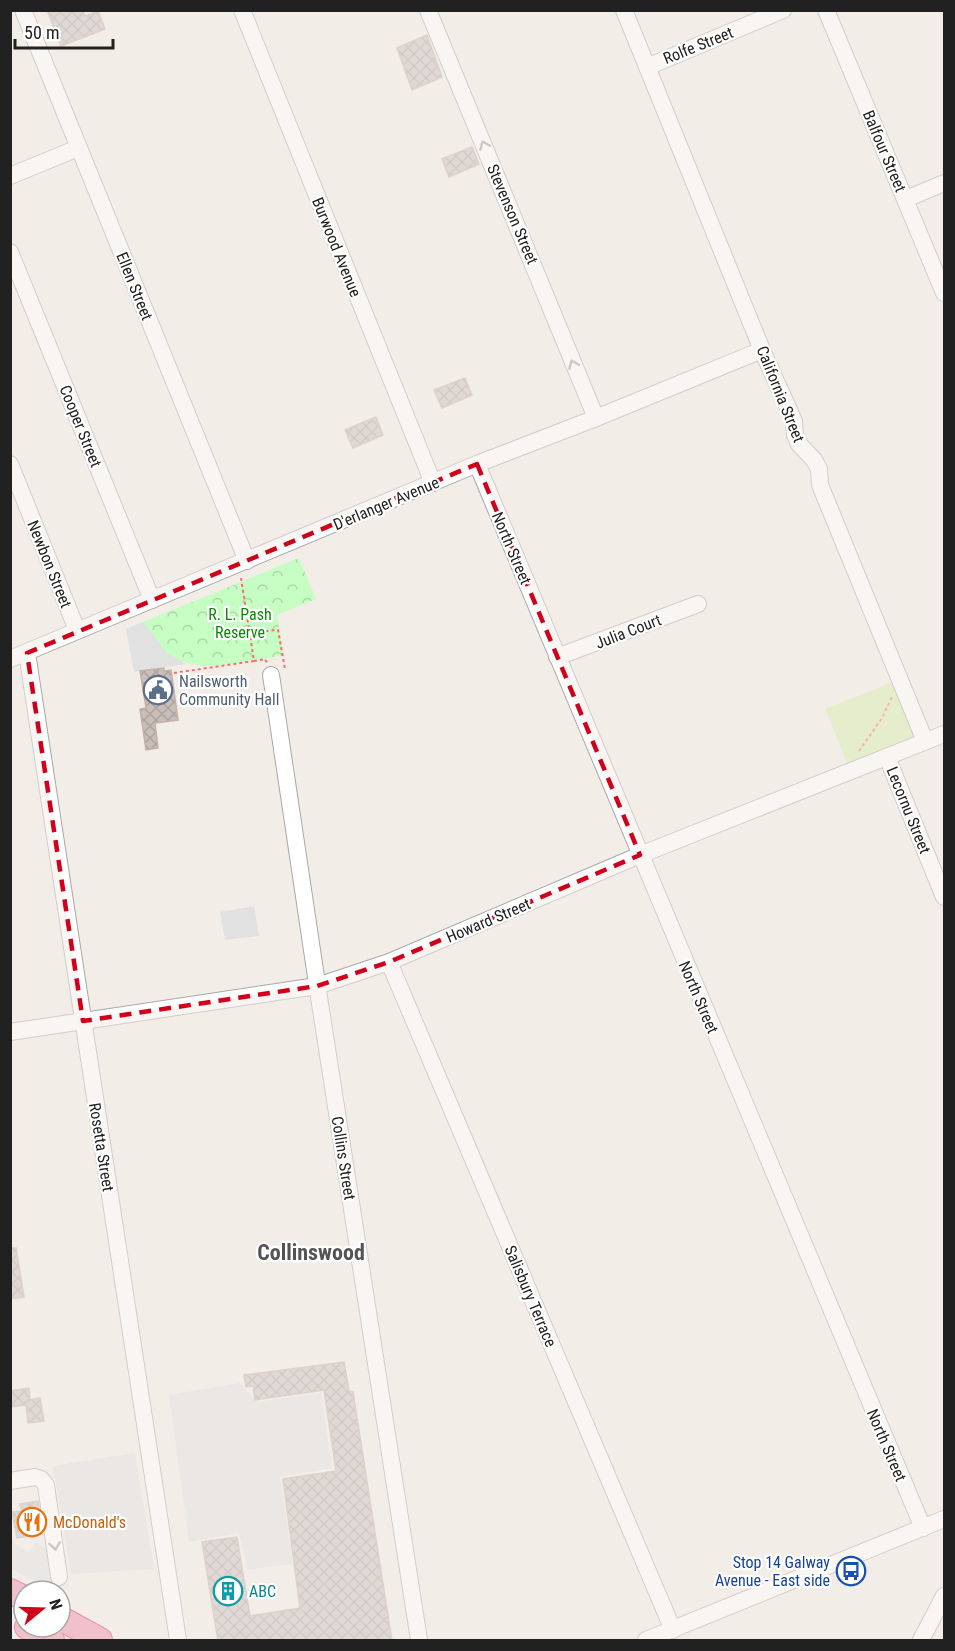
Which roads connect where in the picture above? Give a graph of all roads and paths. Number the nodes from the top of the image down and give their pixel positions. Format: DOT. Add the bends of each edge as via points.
graph roads {
  1 [pos="23,10"];
  2 [pos="242,10"];
  3 [pos="428,10"];
  4 [pos="624,10"];
  5 [pos="783,10"];
  6 [pos="826,10"];
  7 [pos="647,67"];
  8 [pos="78,148"];
  9 [pos="10,176"];
  10 [pos="945,183"];
  11 [pos="906,200"];
  12 [pos="10,252"];
  13 [pos="945,293"];
  14 [pos="762,350"];
  15 [pos="596,418"];
  16 [pos="10,464"];
  17 [pos="477,464"];
  18 [pos="433,483"];
  19 [pos="247,561"];
  20 [pos="241,578"];
  21 [pos="152,600"];
  22 [pos="698,604"];
  23 [pos="249,627"];
  24 [pos="77,630"];
  25 [pos="27,653"];
  26 [pos="557,657"];
  27 [pos="10,659"];
  28 [pos="254,661"];
  29 [pos="174,673"];
  30 [pos="271,675"];
  31 [pos="902,683"];
  32 [pos="945,734"];
  33 [pos="926,741"];
  34 [pos="887,757"];
  35 [pos="856,769"];
  36 [pos="640,855"];
  37 [pos="945,897"];
  38 [pos="389,962"];
  39 [pos="317,986"];
  40 [pos="83,1021"];
  41 [pos="10,1032"];
  42 [pos="10,1481"];
  43 [pos="945,1519"];
  44 [pos="923,1528"];
  45 [pos="60,1577"];
  46 [pos="945,1596"];
  47 [pos="72,1625"];
  48 [pos="673,1630"];
  49 [pos="100,1641"];
  50 [pos="178,1641"];
  51 [pos="419,1641"];
  52 [pos="646,1641"];
  53 [pos="921,1641"];
  1 -- 8 [label="street, Ellen Street"];
  2 -- 18 [label="street, Burwood Avenue"];
  15 -- 3 [label="street, Stevenson Street, one-way"];
  4 -- 7 [label="street, California Street"];
  5 -- 7 [label="street, Rolfe Street"];
  6 -- 11 [label="street, Balfour Street"];
  7 -- 14 [label="street, California Street"];
  8 -- 9 [label="street"];
  8 -- 19 [label="street, Ellen Street"];
  10 -- 11 [label="street"];
  11 -- 13 [label="street, Balfour Street"];
  12 -- 21 [label="street, Cooper Street"];
  14 -- 15 [label="street, D'erlanger Avenue"];
  14 -- 31 [label="street, California Street" via="794,422 799,444 819,469 819,485"];
  15 -- 17 [label="street, D'erlanger Avenue"];
  16 -- 24 [label="street, Newbon Street"];
  17 -- 18 [label="street, D'erlanger Avenue"];
  17 -- 26 [label="street, North Street"];
  18 -- 19 [label="street, D'erlanger Avenue"];
  19 -- 21 [label="street, D'erlanger Avenue"];
  20 -- 23 [label="path"];
  21 -- 24 [label="street, D'erlanger Avenue"];
  22 -- 26 [label="street, Julia Court"];
  23 -- 28 [label="path"];
  23 -- 30 [label="path" via="257,632 278,630 285,672"];
  24 -- 25 [label="street, D'erlanger Avenue"];
  25 -- 27 [label="street, D'erlanger Avenue"];
  25 -- 40 [label="street, Rosetta Street"];
  26 -- 36 [label="street, North Street"];
  28 -- 29 [label="path"];
  28 -- 30 [label="path" via="265,659"];
  30 -- 39 [label="street, Collins Street"];
  31 -- 33 [label="street, California Street"];
  31 -- 35 [label="path" via="852,760"];
  32 -- 33 [label="street, Howard Street"];
  33 -- 34 [label="street, Howard Street"];
  34 -- 35 [label="street, Howard Street"];
  34 -- 37 [label="street, Lecornu Street"];
  35 -- 36 [label="street, Howard Street"];
  36 -- 38 [label="street, Howard Street"];
  36 -- 44 [label="street, North Street"];
  38 -- 39 [label="street, Howard Street"];
  38 -- 48 [label="street, Salisbury Terrace"];
  39 -- 40 [label="street, Howard Street"];
  39 -- 51 [label="street, Collins Street"];
  40 -- 41 [label="street, Howard Street"];
  40 -- 50 [label="street, Rosetta Street"];
  42 -- 45 [label="street, one-way" via="34,1477 46,1485"];
  43 -- 44 [label="street"];
  44 -- 48 [label="street"];
  46 -- 53 [label="street"];
  47 -- 49 [label="highway"];
  48 -- 52 [label="street"];
}
